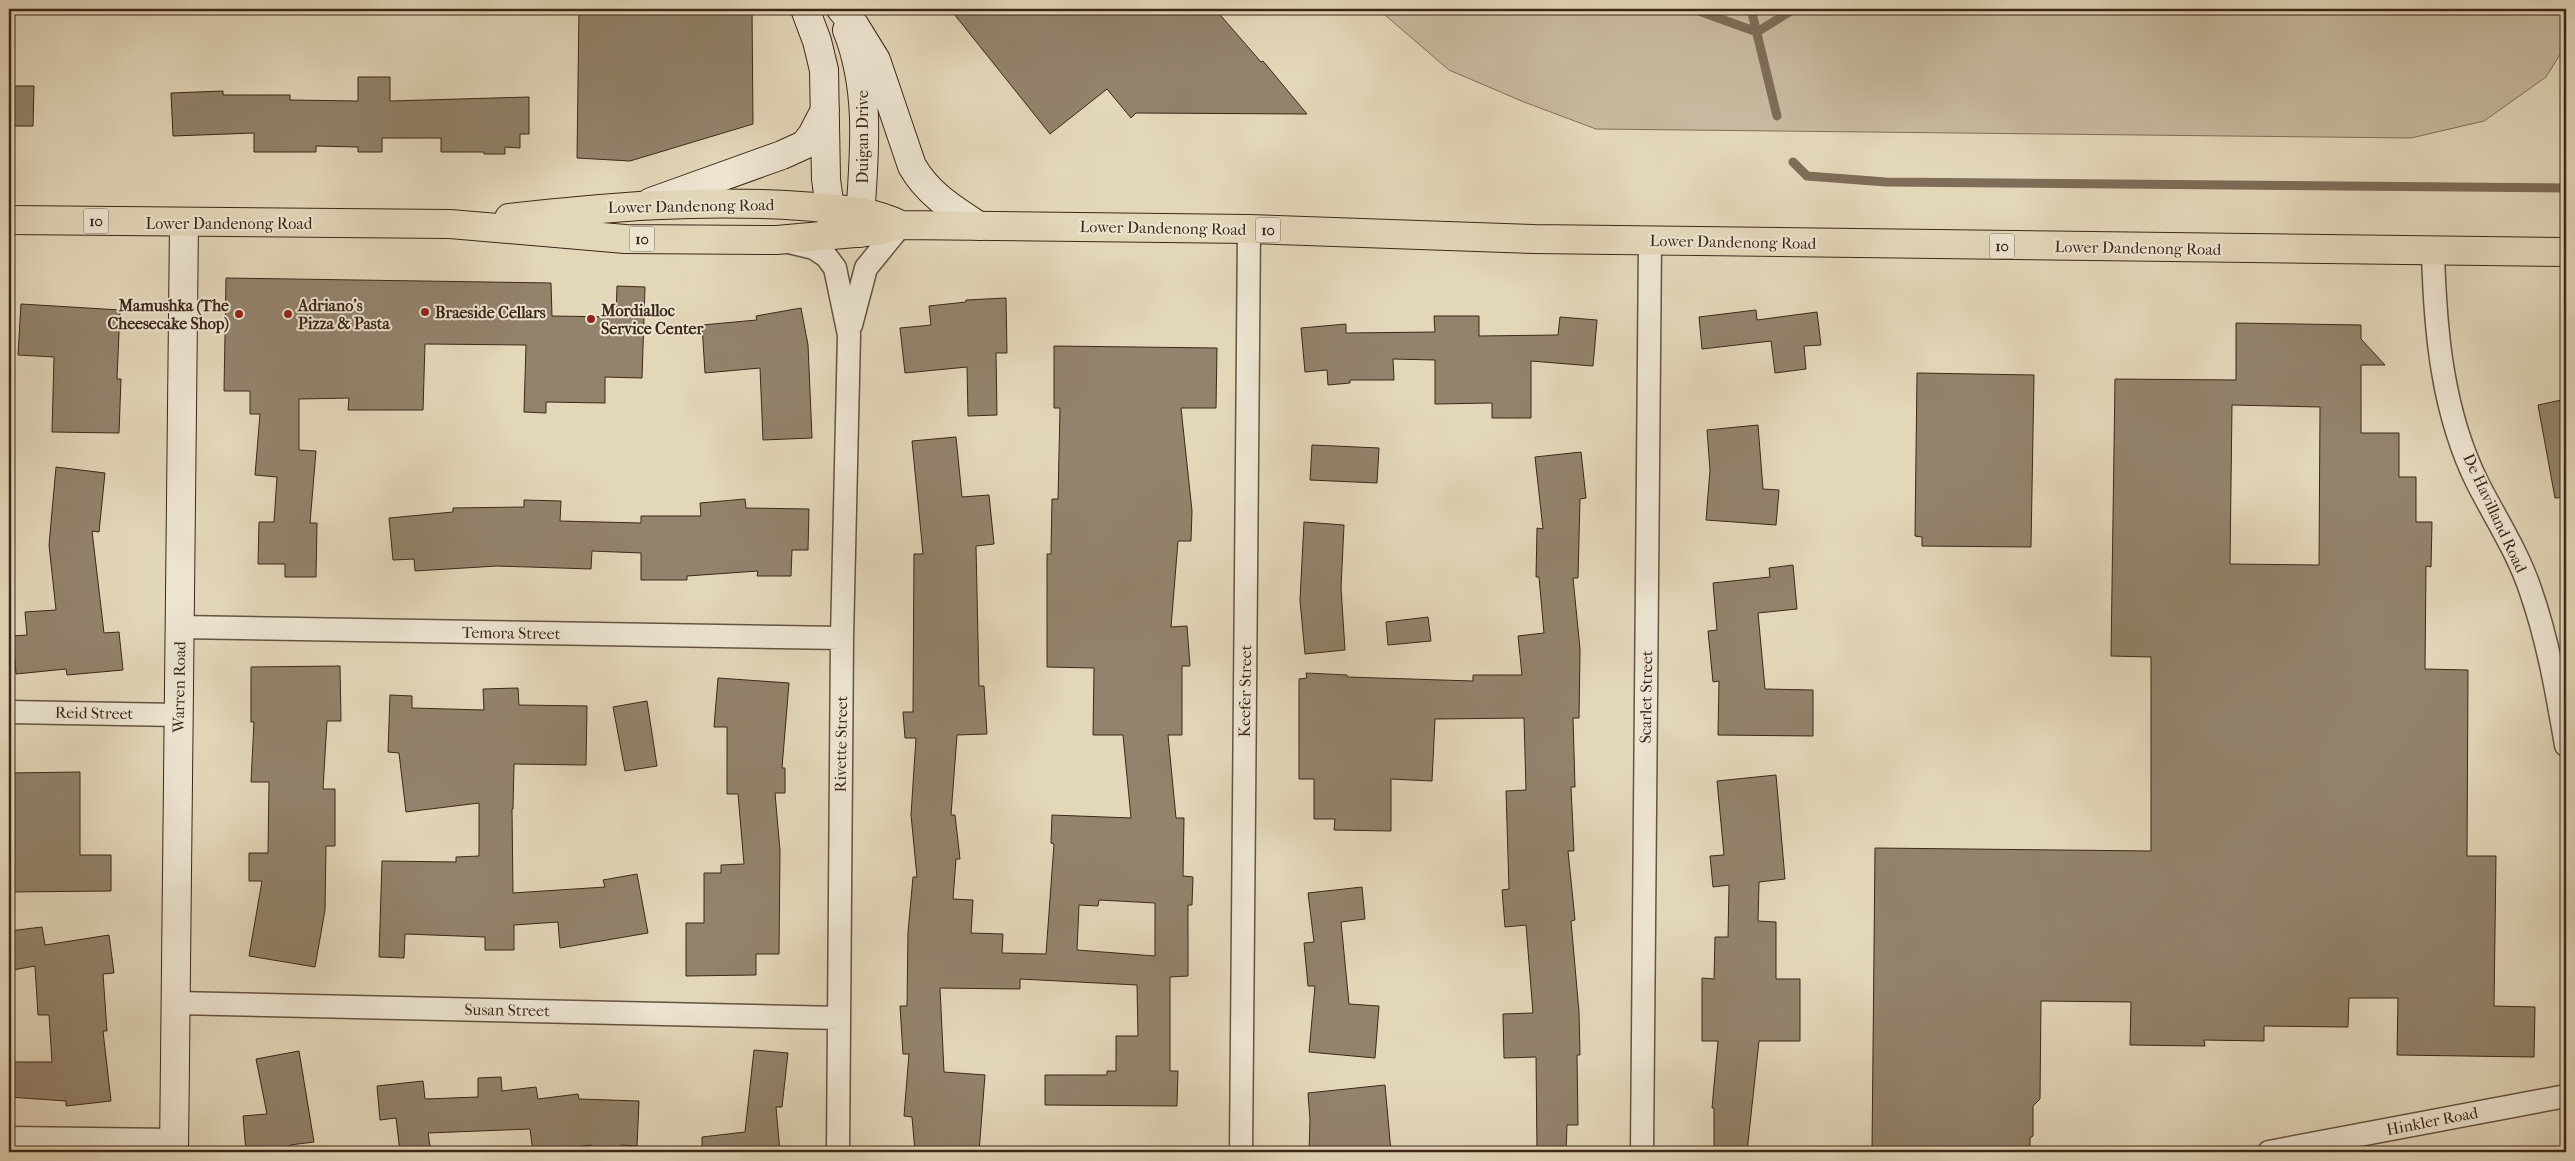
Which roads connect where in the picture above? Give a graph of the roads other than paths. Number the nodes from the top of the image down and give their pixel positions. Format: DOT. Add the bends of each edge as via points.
graph roads {
  1 [pos="805,9"];
  2 [pos="836,9"];
  3 [pos="841,9"];
  4 [pos="825,109"];
  5 [pos="644,204"];
  6 [pos="9,220"];
  7 [pos="184,222"];
  8 [pos="846,222"];
  9 [pos="450,224"];
  10 [pos="900,225"];
  11 [pos="978,226"];
  12 [pos="1249,229"];
  13 [pos="777,240"];
  14 [pos="1650,241"];
  15 [pos="2433,251"];
  16 [pos="2566,252"];
  17 [pos="849,335"];
  18 [pos="179,627"];
  19 [pos="842,638"];
  20 [pos="9,712"];
  21 [pos="178,715"];
  22 [pos="2566,745"];
  23 [pos="176,1003"];
  24 [pos="838,1018"];
  25 [pos="2566,1096"];
  26 [pos="9,1138"];
  27 [pos="174,1146"];
  28 [pos="838,1152"];
  29 [pos="1240,1152"];
  30 [pos="1642,1152"];
  31 [pos="2269,1152"];
  1 -- 4 [label="street" via="824,70"];
  2 -- 8 [label="street, Duigan Drive" via="848,32 862,84 864,168"];
  3 -- 11 [label="street" via="856,26 876,60 912,166 920,180 936,197"];
  4 -- 5 [label="street" via="804,145 782,156"];
  4 -- 8 [label="street" via="826,179"];
  5 -- 8 [label="highway, Lower Dandenong Road / 10" via="766,204"];
  5 -- 9 [label="highway, Lower Dandenong Road / 10"];
  6 -- 7 [label="highway, Lower Dandenong Road / 10"];
  7 -- 9 [label="highway, Lower Dandenong Road / 10"];
  7 -- 18 [label="street, Warren Road"];
  8 -- 10 [label="highway, Lower Dandenong Road / 10"];
  8 -- 13 [label="highway, Lower Dandenong Road / 10"];
  9 -- 13 [label="highway, Lower Dandenong Road / 10" via="625,238"];
  10 -- 11 [label="highway, Lower Dandenong Road / 10"];
  10 -- 17 [label="street, Rivette Street" via="866,268"];
  11 -- 12 [label="highway, Lower Dandenong Road / 10"];
  12 -- 14 [label="highway, Lower Dandenong Road / 10"];
  12 -- 29 [label="street, Keefer Street"];
  13 -- 17 [label="street, Rivette Street" via="814,248 836,268"];
  14 -- 15 [label="highway, Lower Dandenong Road / 10"];
  14 -- 30 [label="street, Scarlet Street"];
  15 -- 16 [label="highway, Lower Dandenong Road / 10"];
  15 -- 22 [label="street, De Havilland Road" via="2436,334 2452,413 2478,484 2514,549 2530,590 2544,633"];
  17 -- 19 [label="street, Rivette Street"];
  18 -- 19 [label="street, Temora Street"];
  18 -- 21 [label="street, Warren Road"];
  19 -- 24 [label="street, Rivette Street"];
  20 -- 21 [label="street, Reid Street"];
  21 -- 23 [label="street, Warren Road"];
  23 -- 24 [label="street, Susan Street"];
  23 -- 27 [label="street, Warren Road"];
  24 -- 28 [label="street, Rivette Street"];
  25 -- 31 [label="street, Hinkler Road"];
  26 -- 27 [label="street"];
}
